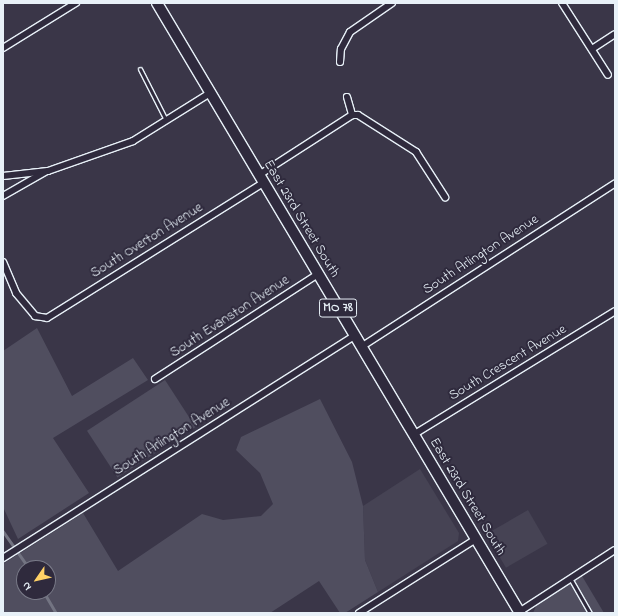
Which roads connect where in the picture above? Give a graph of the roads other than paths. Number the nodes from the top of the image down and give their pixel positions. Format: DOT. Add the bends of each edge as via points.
graph roads {
  1 [pos="76,3"];
  2 [pos="157,3"];
  3 [pos="392,3"];
  4 [pos="562,3"];
  5 [pos="615,34"];
  6 [pos="3,48"];
  7 [pos="592,49"];
  8 [pos="340,62"];
  9 [pos="140,69"];
  10 [pos="608,75"];
  11 [pos="210,94"];
  12 [pos="347,97"];
  13 [pos="352,115"];
  14 [pos="167,122"];
  15 [pos="48,171"];
  16 [pos="3,176"];
  17 [pos="261,179"];
  18 [pos="615,183"];
  19 [pos="3,196"];
  20 [pos="445,197"];
  21 [pos="3,262"];
  22 [pos="318,274"];
  23 [pos="615,311"];
  24 [pos="354,336"];
  25 [pos="361,347"];
  26 [pos="155,379"];
  27 [pos="413,435"];
  28 [pos="476,539"];
  29 [pos="615,550"];
  30 [pos="4,557"];
  31 [pos="570,578"];
  32 [pos="520,612"];
  33 [pos="359,613"];
  34 [pos="590,613"];
  1 -- 6 [label="street"];
  2 -- 11 [label="main road, East 23rd Street South / MO 78"];
  3 -- 8 [label="street" via="350,32 341,49"];
  4 -- 7 [label="street"];
  5 -- 7 [label="street"];
  7 -- 10 [label="street"];
  9 -- 14 [label="lane"];
  11 -- 14 [label="street"];
  11 -- 17 [label="main road, East 23rd Street South / MO 78"];
  12 -- 13 [label="street"];
  13 -- 17 [label="street, South Overton Avenue"];
  13 -- 20 [label="street" via="371,121 416,152"];
  14 -- 15 [label="street" via="133,141"];
  15 -- 16 [label="street"];
  15 -- 19 [label="street"];
  17 -- 21 [label="street, South Overton Avenue" via="43,318 35,316 16,293"];
  17 -- 22 [label="main road, East 23rd Street South / MO 78"];
  18 -- 25 [label="street, South Arlington Avenue"];
  22 -- 24 [label="main road, East 23rd Street South / MO 78"];
  22 -- 26 [label="street, South Evanston Avenue"];
  23 -- 27 [label="street, South Crescent Avenue"];
  24 -- 25 [label="main road, East 23rd Street South / MO 78"];
  24 -- 30 [label="street, South Arlington Avenue"];
  25 -- 27 [label="main road, East 23rd Street South / MO 78"];
  27 -- 28 [label="main road, East 23rd Street South / MO 78"];
  28 -- 32 [label="main road, East 23rd Street South / MO 78"];
  28 -- 33 [label="street"];
  29 -- 31 [label="street"];
  31 -- 32 [label="street"];
  31 -- 34 [label="lane"];
}
